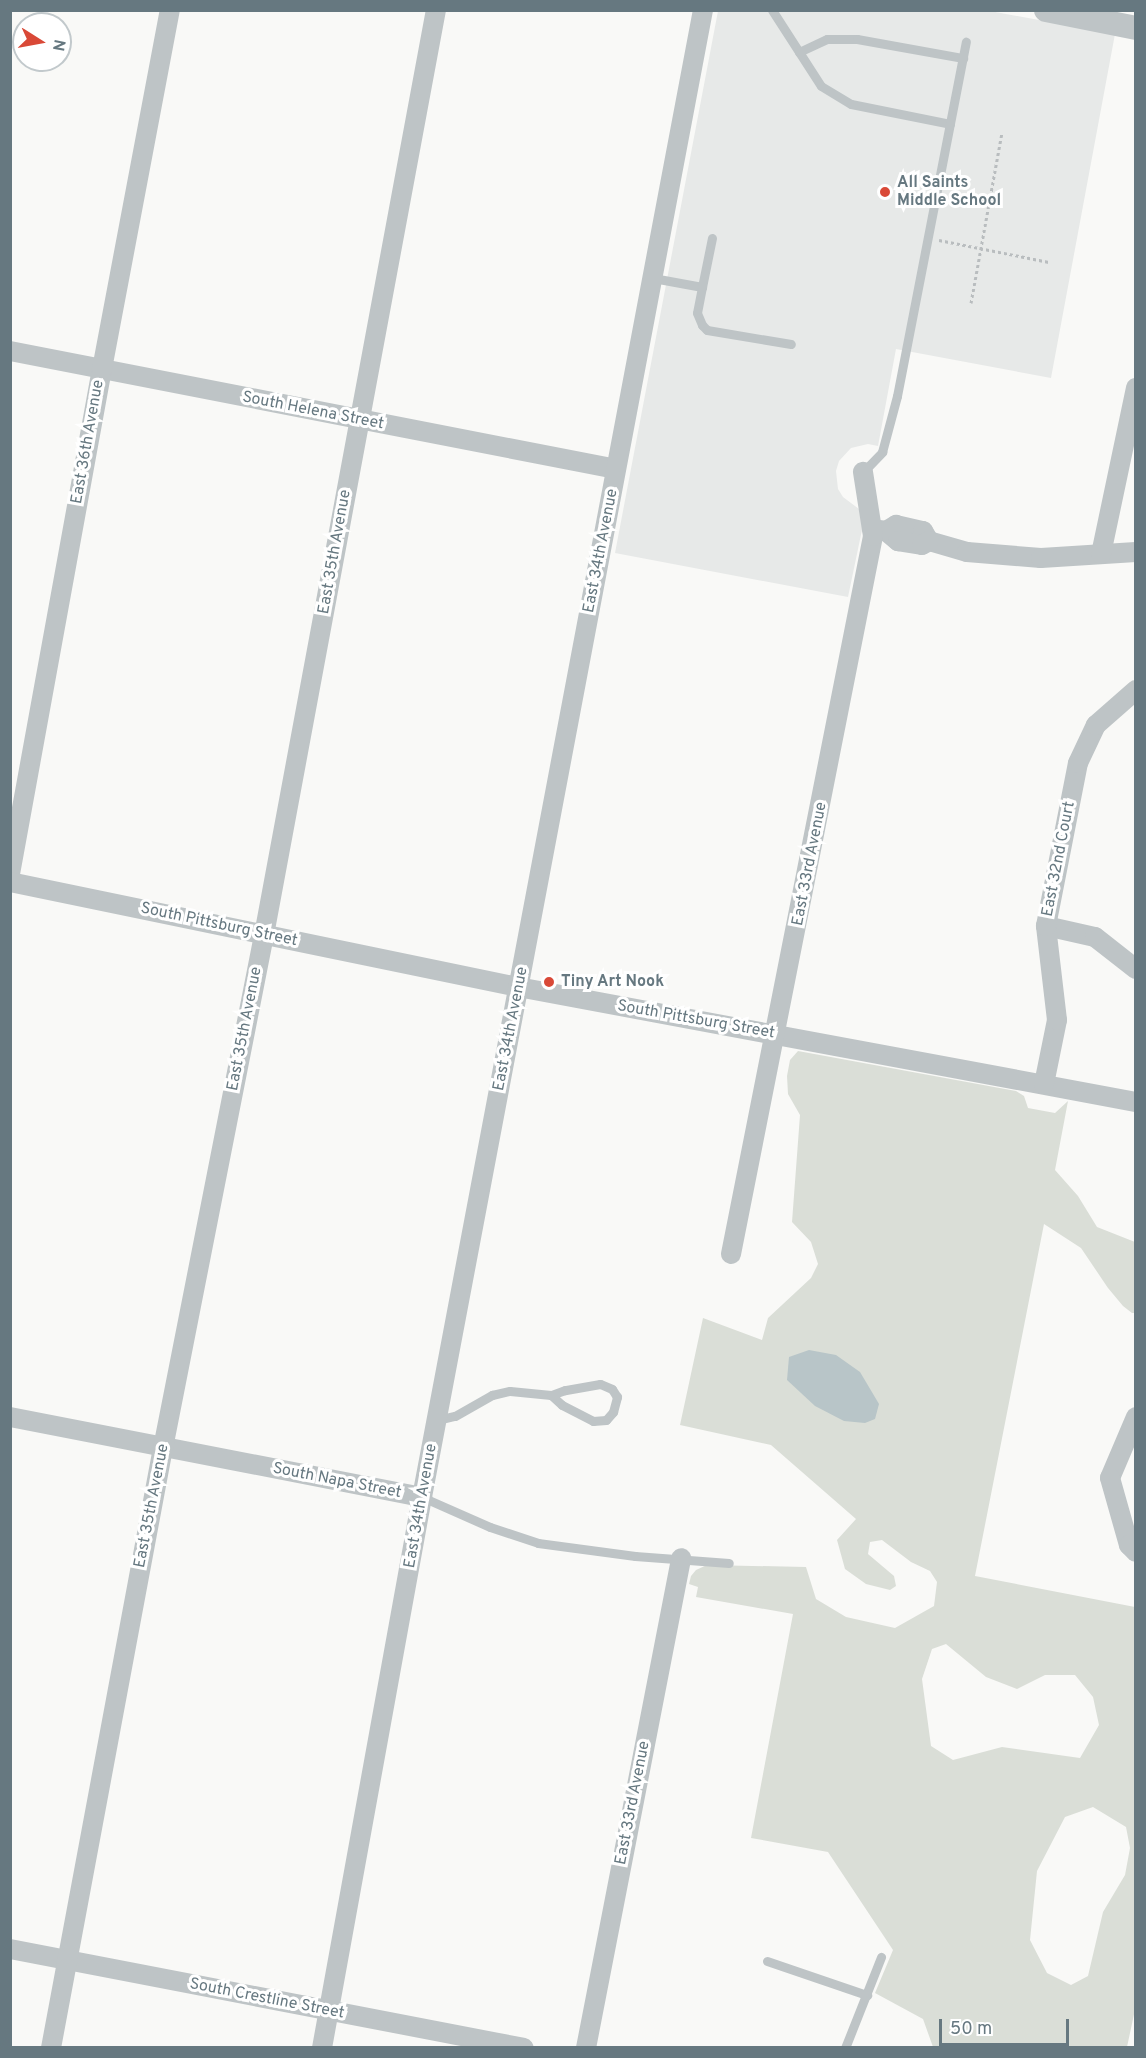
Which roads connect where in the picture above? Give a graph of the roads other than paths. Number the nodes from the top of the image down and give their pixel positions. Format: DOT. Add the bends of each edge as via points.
graph roads {
  1 [pos="170,10"];
  2 [pos="436,10"];
  3 [pos="703,10"];
  4 [pos="772,10"];
  5 [pos="1046,10"];
  6 [pos="1136,28"];
  7 [pos="966,42"];
  8 [pos="799,52"];
  9 [pos="963,58"];
  10 [pos="950,124"];
  11 [pos="712,238"];
  12 [pos="652,278"];
  13 [pos="702,287"];
  14 [pos="791,344"];
  15 [pos="10,351"];
  16 [pos="102,369"];
  17 [pos="1136,388"];
  18 [pos="359,420"];
  19 [pos="616,469"];
  20 [pos="863,472"];
  21 [pos="879,530"];
  22 [pos="1136,552"];
  23 [pos="1101,554"];
  24 [pos="1136,690"];
  25 [pos="10,873"];
  26 [pos="10,882"];
  27 [pos="1046,926"];
  28 [pos="264,934"];
  29 [pos="1136,969"];
  30 [pos="518,987"];
  31 [pos="777,1034"];
  32 [pos="1044,1084"];
  33 [pos="1136,1102"];
  34 [pos="731,1254"];
  35 [pos="551,1395"];
  36 [pos="10,1417"];
  37 [pos="1136,1417"];
  38 [pos="437,1420"];
  39 [pos="163,1448"];
  40 [pos="422,1497"];
  41 [pos="1136,1552"];
  42 [pos="681,1558"];
  43 [pos="729,1563"];
  44 [pos="10,1949"];
  45 [pos="881,1957"];
  46 [pos="67,1960"];
  47 [pos="767,1961"];
  48 [pos="867,1995"];
  49 [pos="329,2011"];
  50 [pos="51,2048"];
  51 [pos="322,2048"];
  52 [pos="524,2048"];
  53 [pos="586,2048"];
  54 [pos="845,2048"];
  1 -- 16 [label="street, East 36th Avenue"];
  2 -- 18 [label="street, East 35th Avenue"];
  3 -- 12 [label="street, East 34th Avenue"];
  4 -- 8 [label="lane"];
  5 -- 6 [label="street"];
  7 -- 9 [label="lane"];
  8 -- 9 [label="lane" via="827,39 857,39"];
  8 -- 10 [label="lane" via="821,86 851,104"];
  9 -- 10 [label="lane"];
  10 -- 20 [label="lane" via="897,396 882,452"];
  11 -- 13 [label="lane"];
  12 -- 13 [label="lane"];
  12 -- 19 [label="street, East 34th Avenue"];
  13 -- 14 [label="lane" via="698,313 707,330"];
  15 -- 16 [label="street, South Helena Street"];
  16 -- 18 [label="street, South Helena Street"];
  16 -- 25 [label="street, East 36th Avenue"];
  17 -- 23 [label="street"];
  18 -- 19 [label="street, South Helena Street"];
  18 -- 28 [label="street, East 35th Avenue"];
  19 -- 30 [label="street, East 34th Avenue"];
  20 -- 21 [label="street, East 33rd Avenue"];
  21 -- 23 [label="street" via="898,541 922,545 929,541 967,552 1031,557"];
  21 -- 31 [label="street, East 33rd Avenue" via="873,536"];
  22 -- 23 [label="street"];
  24 -- 27 [label="street, East 32nd Court" via="1096,725 1078,763"];
  26 -- 28 [label="street, South Pittsburg Street"];
  27 -- 29 [label="street" via="1095,937"];
  27 -- 32 [label="street, East 32nd Court" via="1057,1020"];
  28 -- 30 [label="street, South Pittsburg Street"];
  28 -- 39 [label="street, East 35th Avenue"];
  30 -- 31 [label="street, South Pittsburg Street"];
  30 -- 38 [label="street, East 34th Avenue"];
  31 -- 32 [label="street, South Pittsburg Street"];
  31 -- 34 [label="street, East 33rd Avenue"];
  32 -- 33 [label="street, South Pittsburg Street"];
  35 -- 35 [label="lane" via="600,1384 612,1389 616,1397 613,1412 606,1420 593,1421"];
  35 -- 38 [label="lane" via="510,1390"];
  36 -- 39 [label="street, South Napa Street"];
  37 -- 41 [label="street" via="1110,1478 1129,1545"];
  38 -- 40 [label="street, East 34th Avenue"];
  39 -- 40 [label="street, South Napa Street"];
  39 -- 46 [label="street, East 35th Avenue"];
  40 -- 42 [label="lane, South Napa Street" via="538,1543"];
  40 -- 49 [label="street, East 34th Avenue"];
  42 -- 43 [label="lane, South Napa Street"];
  42 -- 53 [label="street, East 33rd Avenue"];
  44 -- 46 [label="street, South Crestline Street"];
  45 -- 48 [label="lane"];
  46 -- 49 [label="street, South Crestline Street"];
  46 -- 50 [label="street, East 35th Avenue"];
  47 -- 48 [label="lane"];
  48 -- 54 [label="lane"];
  49 -- 51 [label="street, East 34th Avenue"];
  49 -- 52 [label="street, South Crestline Street"];
}
